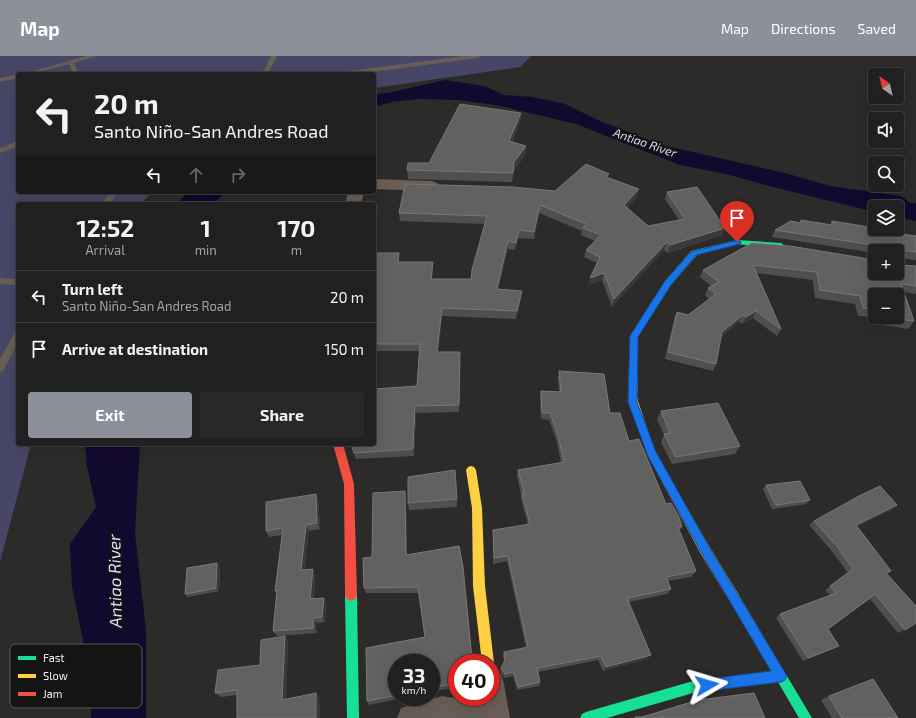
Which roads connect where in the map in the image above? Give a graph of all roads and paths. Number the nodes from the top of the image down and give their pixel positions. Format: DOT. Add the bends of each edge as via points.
graph roads {
  1 [pos="93,56"];
  2 [pos="274,56"];
  3 [pos="478,56"];
  4 [pos="71,62"];
  5 [pos="33,72"];
  6 [pos="75,72"];
  7 [pos="266,72"];
  8 [pos="357,72"];
  9 [pos="16,76"];
  10 [pos="0,80"];
  11 [pos="16,145"];
  12 [pos="0,151"];
  13 [pos="376,184"];
  14 [pos="445,186"];
  15 [pos="794,248"];
  16 [pos="0,280"];
  17 [pos="16,282"];
  18 [pos="16,338"];
  19 [pos="0,368"];
  20 [pos="339,446"];
  21 [pos="471,470"];
  22 [pos="487,654"];
  23 [pos="781,676"];
  24 [pos="494,706"];
  25 [pos="353,718"];
  26 [pos="411,718"];
  27 [pos="496,718"];
  28 [pos="586,718"];
  29 [pos="806,718"];
  1 -- 4 [label="lane"];
  2 -- 7 [label="lane"];
  3 -- 8 [label="lane"];
  4 -- 5 [label="lane"];
  4 -- 6 [label="lane"];
  9 -- 10 [label="lane"];
  11 -- 12 [label="lane"];
  13 -- 14 [label="street"];
  15 -- 23 [label="street" via="737,242 694,253 668,283 634,336 633,402 651,453 705,550"];
  16 -- 17 [label="lane"];
  18 -- 19 [label="lane"];
  20 -- 25 [label="street" via="349,484"];
  21 -- 22 [label="street" via="477,508 479,586"];
  23 -- 28 [label="street" via="692,687"];
  23 -- 29 [label="street"];
  24 -- 27 [label="street"];
  26 -- 27 [label="street" via="442,710"];
}
